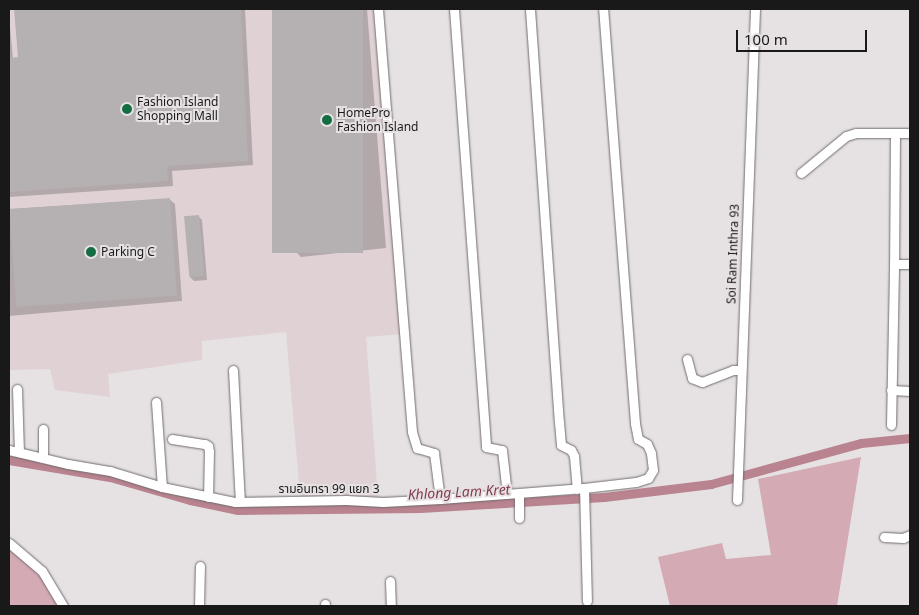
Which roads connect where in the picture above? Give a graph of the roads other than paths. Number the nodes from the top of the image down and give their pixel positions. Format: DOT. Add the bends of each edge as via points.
graph roads {
  1 [pos="378,9"];
  2 [pos="454,9"];
  3 [pos="530,9"];
  4 [pos="603,9"];
  5 [pos="755,9"];
  6 [pos="895,133"];
  7 [pos="910,133"];
  8 [pos="802,173"];
  9 [pos="894,264"];
  10 [pos="910,264"];
  11 [pos="687,359"];
  12 [pos="233,370"];
  13 [pos="741,370"];
  14 [pos="17,389"];
  15 [pos="892,390"];
  16 [pos="910,391"];
  17 [pos="156,402"];
  18 [pos="891,425"];
  19 [pos="43,429"];
  20 [pos="172,438"];
  21 [pos="9,450"];
  22 [pos="19,452"];
  23 [pos="43,458"];
  24 [pos="162,486"];
  25 [pos="582,491"];
  26 [pos="507,494"];
  27 [pos="519,495"];
  28 [pos="208,497"];
  29 [pos="440,499"];
  30 [pos="736,500"];
  31 [pos="240,502"];
  32 [pos="520,514"];
  33 [pos="910,535"];
  34 [pos="884,537"];
  35 [pos="9,543"];
  36 [pos="200,566"];
  37 [pos="390,581"];
  38 [pos="587,601"];
  39 [pos="63,606"];
  40 [pos="199,606"];
  41 [pos="391,606"];
  1 -- 29 [label="street" via="412,432 417,448 434,453"];
  2 -- 26 [label="street" via="486,447 502,450"];
  3 -- 25 [label="street" via="561,445 571,450 574,456"];
  4 -- 25 [label="street, รามอินทรา 99 แยก 3" via="635,422 638,439 647,444 651,452 652,474 636,482"];
  5 -- 13 [label="street, Soi Ram Inthra 93"];
  6 -- 7 [label="street"];
  6 -- 8 [label="street" via="846,136"];
  6 -- 9 [label="street"];
  9 -- 10 [label="street"];
  9 -- 15 [label="street"];
  11 -- 13 [label="street" via="692,378 702,382"];
  12 -- 31 [label="street"];
  13 -- 30 [label="street, Soi Ram Inthra 93"];
  14 -- 22 [label="street"];
  15 -- 16 [label="street"];
  15 -- 18 [label="street"];
  17 -- 24 [label="street"];
  19 -- 23 [label="street"];
  20 -- 28 [label="street" via="208,446"];
  21 -- 22 [label="street, รามอินทรา 99 แยก 3"];
  22 -- 23 [label="street, รามอินทรา 99 แยก 3"];
  23 -- 24 [label="street, รามอินทรา 99 แยก 3" via="110,471"];
  24 -- 28 [label="street, รามอินทรา 99 แยก 3"];
  25 -- 27 [label="street, รามอินทรา 99 แยก 3"];
  25 -- 38 [label="street" via="586,505"];
  26 -- 27 [label="street, รามอินทรา 99 แยก 3"];
  26 -- 29 [label="street, รามอินทรา 99 แยก 3"];
  27 -- 32 [label="street"];
  28 -- 31 [label="street, รามอินทรา 99 แยก 3"];
  29 -- 31 [label="street, รามอินทรา 99 แยก 3"];
  33 -- 34 [label="street"];
  35 -- 39 [label="street" via="42,571"];
  36 -- 40 [label="street"];
  37 -- 41 [label="street"];
}
